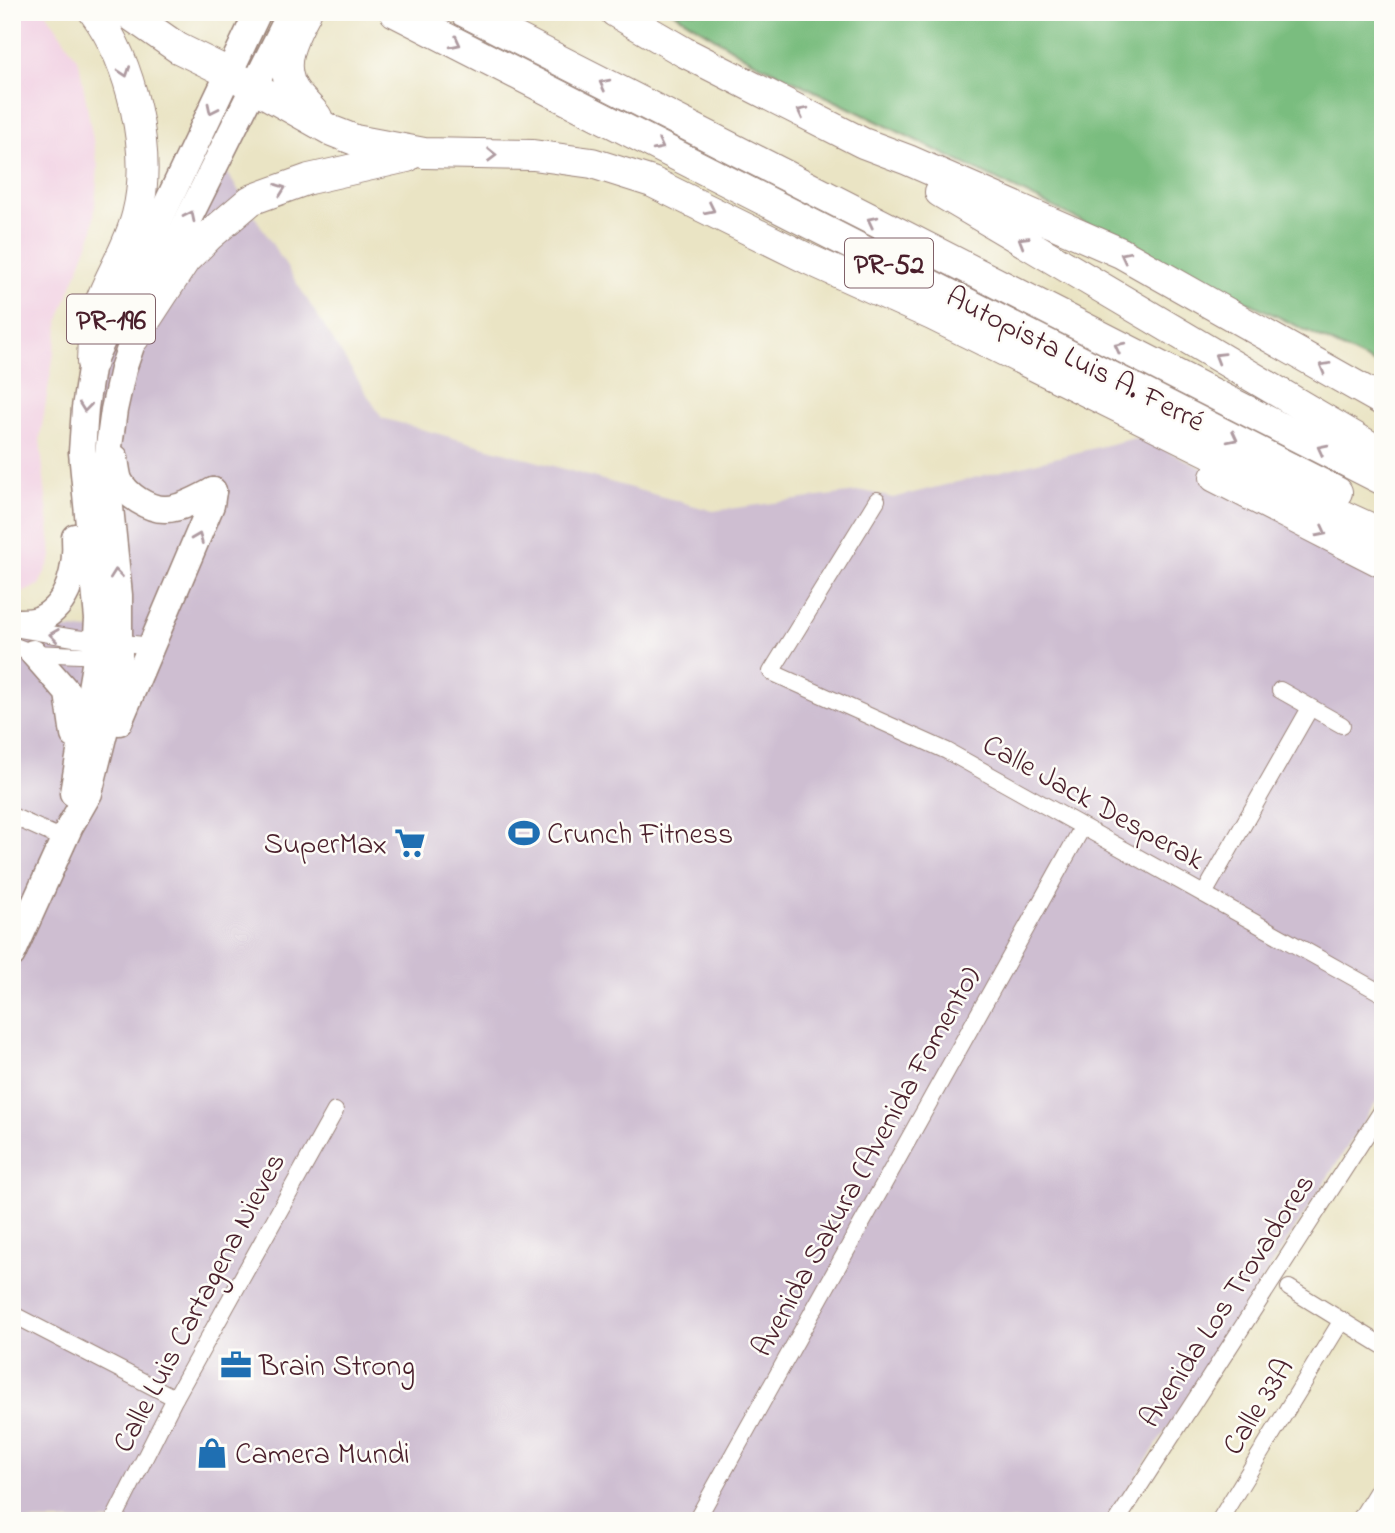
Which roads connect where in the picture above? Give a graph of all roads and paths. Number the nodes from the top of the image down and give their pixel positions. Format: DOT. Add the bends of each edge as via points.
graph roads {
  1 [pos="94,12"];
  2 [pos="127,12"];
  3 [pos="306,12"];
  4 [pos="395,12"];
  5 [pos="465,12"];
  6 [pos="615,12"];
  7 [pos="255,19"];
  8 [pos="287,30"];
  9 [pos="241,80"];
  10 [pos="324,126"];
  11 [pos="863,143"];
  12 [pos="424,153"];
  13 [pos="807,259"];
  14 [pos="134,338"];
  15 [pos="92,362"];
  16 [pos="1383,401"];
  17 [pos="111,441"];
  18 [pos="82,452"];
  19 [pos="1383,454"];
  20 [pos="1383,480"];
  21 [pos="877,500"];
  22 [pos="1383,515"];
  23 [pos="1383,534"];
  24 [pos="1383,563"];
  25 [pos="12,624"];
  26 [pos="22,649"];
  27 [pos="108,649"];
  28 [pos="150,653"];
  29 [pos="1280,690"];
  30 [pos="1310,708"];
  31 [pos="1342,725"];
  32 [pos="84,777"];
  33 [pos="12,816"];
  34 [pos="1082,828"];
  35 [pos="67,833"];
  36 [pos="1205,894"];
  37 [pos="12,954"];
  38 [pos="1383,994"];
  39 [pos="1383,1109"];
  40 [pos="335,1111"];
  41 [pos="1289,1288"];
  42 [pos="12,1314"];
  43 [pos="1342,1321"];
  44 [pos="1383,1346"];
  45 [pos="175,1398"];
  46 [pos="1383,1482"];
  47 [pos="113,1521"];
  48 [pos="696,1521"];
  49 [pos="1117,1521"];
  50 [pos="1219,1521"];
  51 [pos="1359,1521"];
  1 -- 15 [label="highway, one-way" via="114,43 136,109 141,186 138,214 95,316"];
  2 -- 9 [label="highway" via="178,48"];
  3 -- 8 [label="highway"];
  4 -- 22 [label="highway, Autopista Luis A. Ferré / PR-52, one-way"];
  20 -- 5 [label="highway, Autopista Luis A. Ferré / PR-52, one-way"];
  11 -- 6 [label="highway, one-way"];
  7 -- 9 [label="main road, PR-196"];
  8 -- 9 [label="main road, PR-196"];
  8 -- 10 [label="highway" via="288,77"];
  9 -- 10 [label="highway"];
  14 -- 9 [label="main road, PR-196, one-way"];
  9 -- 15 [label="main road, PR-196, one-way"];
  10 -- 12 [label="highway" via="372,145"];
  16 -- 11 [label="highway, one-way" via="1121,253"];
  19 -- 11 [label="highway, one-way"];
  12 -- 13 [label="highway, one-way" via="533,155 592,163 652,182"];
  14 -- 12 [label="highway, one-way" via="185,260 251,200 309,179"];
  13 -- 23 [label="highway"];
  13 -- 24 [label="highway, one-way" via="904,316"];
  14 -- 17 [label="main road, PR-196" via="118,389"];
  15 -- 18 [label="main road, PR-196, one-way"];
  27 -- 17 [label="main road, PR-196, one-way" via="119,595 106,468"];
  28 -- 17 [label="main road, one-way" via="213,491 165,510 145,503 130,495 120,481"];
  18 -- 25 [label="main road" via="74,510 74,573 67,591 40,620"];
  18 -- 27 [label="main road, PR-196" via="98,620"];
  21 -- 34 [label="street, Calle Jack Desperak" via="771,672 947,751"];
  27 -- 25 [label="street, one-way"];
  26 -- 27 [label="street"];
  26 -- 32 [label="main road" via="68,693"];
  27 -- 28 [label="street"];
  27 -- 32 [label="main road, PR-196" via="119,673"];
  28 -- 32 [label="main road"];
  29 -- 30 [label="street"];
  30 -- 31 [label="street"];
  30 -- 36 [label="street"];
  32 -- 35 [label="main road, PR-196" via="89,793"];
  33 -- 35 [label="street"];
  34 -- 36 [label="street, Calle Jack Desperak"];
  34 -- 48 [label="street, Avenida Sakura (Avenida Fomento)"];
  35 -- 37 [label="main road, PR-196"];
  36 -- 38 [label="street, Calle Jack Desperak"];
  39 -- 49 [label="street, Avenida Los Trovadores"];
  40 -- 45 [label="street, Calle Luis Cartagena Nieves"];
  41 -- 43 [label="street"];
  42 -- 45 [label="street"];
  43 -- 44 [label="street"];
  43 -- 50 [label="street, Calle 33A"];
  45 -- 47 [label="street, Calle Luis Cartagena Nieves"];
  46 -- 51 [label="street"];
}
